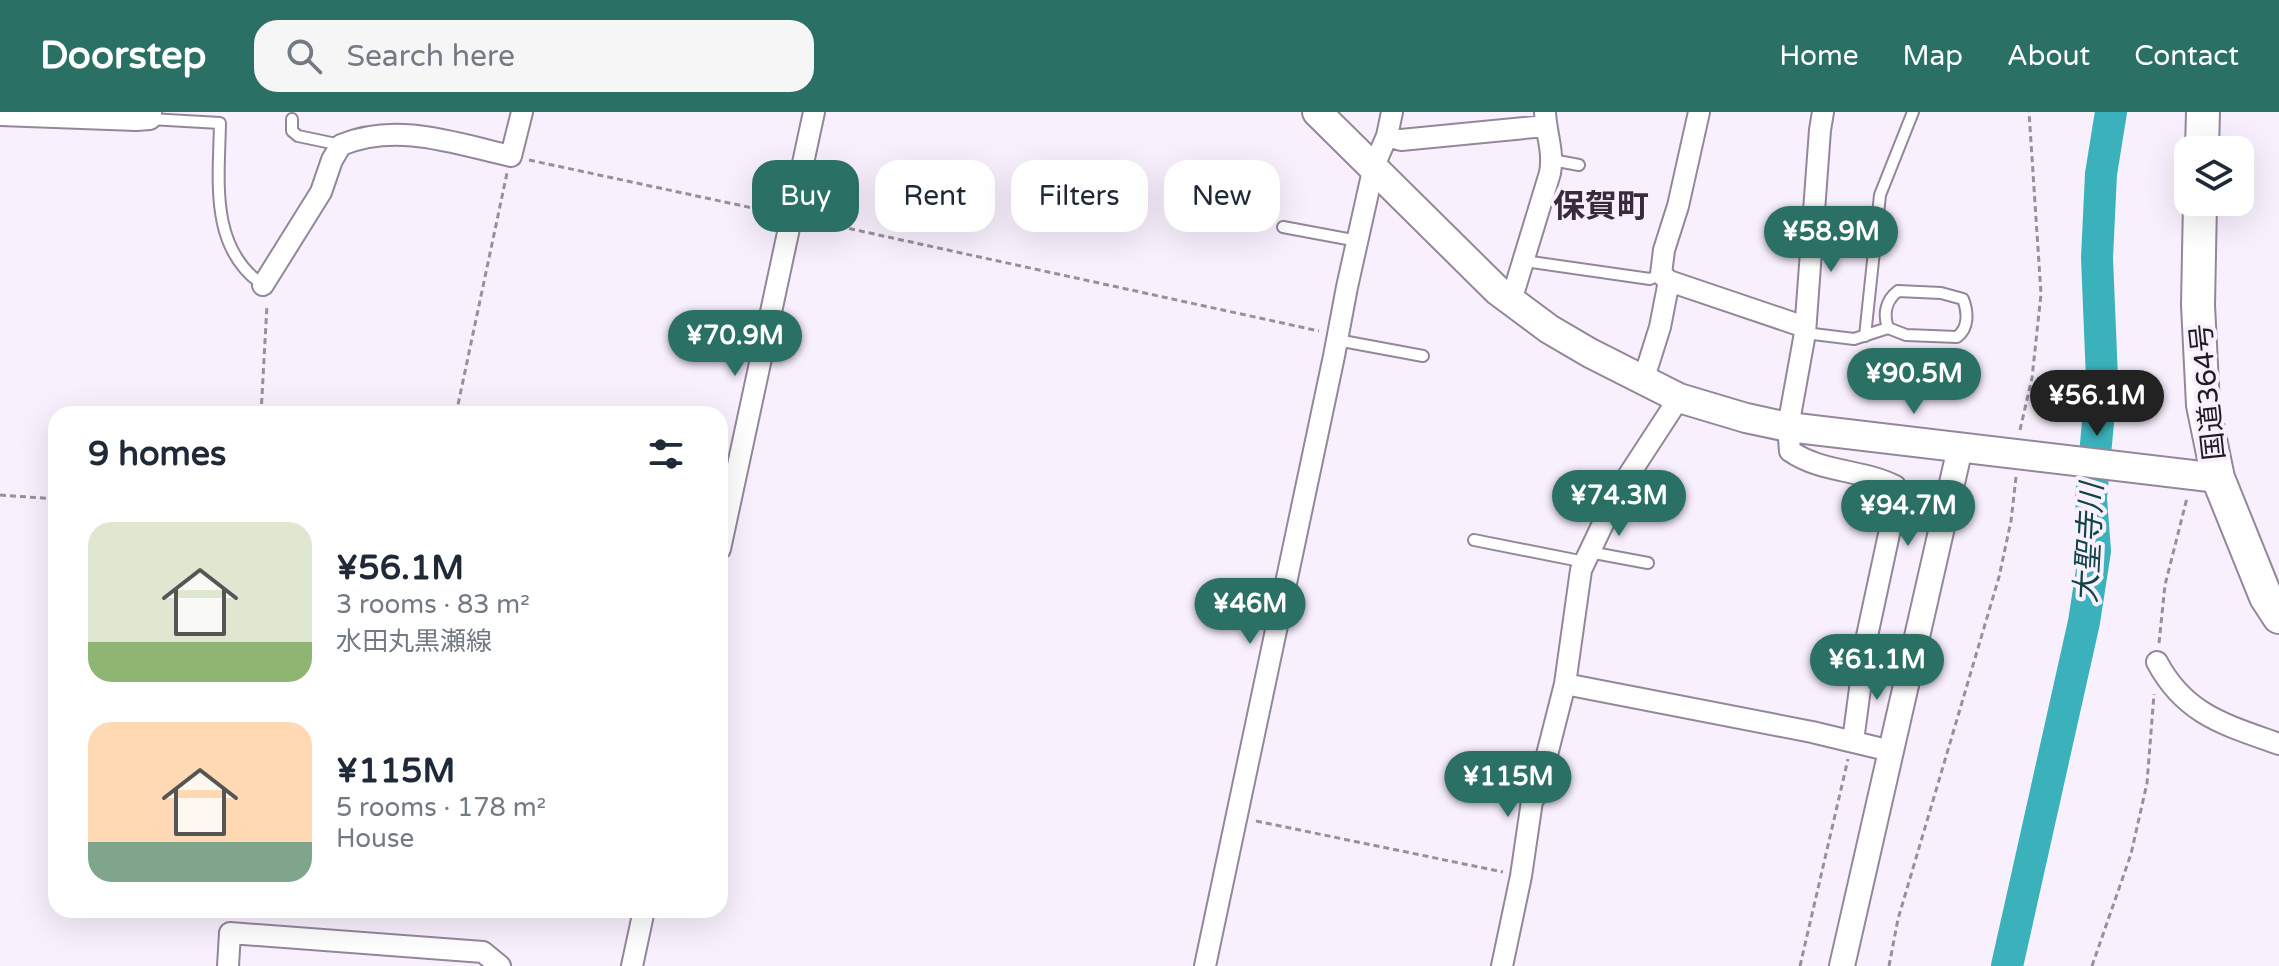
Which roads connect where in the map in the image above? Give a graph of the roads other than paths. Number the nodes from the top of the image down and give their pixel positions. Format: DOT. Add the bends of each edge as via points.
graph roads {
  1 [pos="522,112"];
  2 [pos="814,112"];
  3 [pos="1317,112"];
  4 [pos="1392,112"];
  5 [pos="1699,112"];
  6 [pos="1823,112"];
  7 [pos="1913,112"];
  8 [pos="2203,112"];
  9 [pos="2,114"];
  10 [pos="151,115"];
  11 [pos="292,119"];
  12 [pos="1545,119"];
  13 [pos="1387,136"];
  14 [pos="2202,136"];
  15 [pos="341,145"];
  16 [pos="1552,160"];
  17 [pos="1579,165"];
  18 [pos="1374,166"];
  19 [pos="2200,216"];
  20 [pos="1283,227"];
  21 [pos="1358,241"];
  22 [pos="1524,261"];
  23 [pos="1665,277"];
  24 [pos="263,285"];
  25 [pos="1511,301"];
  26 [pos="1888,328"];
  27 [pos="1805,330"];
  28 [pos="1865,336"];
  29 [pos="1338,338"];
  30 [pos="1423,356"];
  31 [pos="1643,381"];
  32 [pos="1679,398"];
  33 [pos="1788,427"];
  34 [pos="1960,448"];
  35 [pos="2206,477"];
  36 [pos="728,512"];
  37 [pos="1474,540"];
  38 [pos="1587,557"];
  39 [pos="1648,563"];
  40 [pos="2279,617"];
  41 [pos="2157,662"];
  42 [pos="1565,684"];
  43 [pos="1853,741"];
  44 [pos="2279,744"];
  45 [pos="1891,751"];
  46 [pos="642,918"];
  47 [pos="228,966"];
  48 [pos="500,966"];
  49 [pos="632,966"];
  50 [pos="1205,966"];
  51 [pos="1502,966"];
  52 [pos="1842,966"];
  1 -- 15 [label="street" via="511,156 398,133"];
  2 -- 36 [label="street"];
  3 -- 18 [label="main road"];
  4 -- 13 [label="street"];
  5 -- 23 [label="street" via="1664,250"];
  6 -- 27 [label="street"];
  7 -- 28 [label="lane" via="1880,195"];
  8 -- 14 [label="highway"];
  9 -- 10 [label="street"];
  10 -- 24 [label="lane" via="220,123 217,184 222,226 233,254"];
  11 -- 15 [label="lane" via="298,136"];
  12 -- 13 [label="street" via="1401,140"];
  12 -- 16 [label="street"];
  13 -- 18 [label="street"];
  15 -- 24 [label="street" via="321,192"];
  16 -- 17 [label="lane"];
  16 -- 22 [label="street"];
  18 -- 21 [label="street"];
  18 -- 25 [label="main road"];
  19 -- 35 [label="highway, 国道364号"];
  20 -- 21 [label="lane"];
  21 -- 29 [label="street"];
  22 -- 23 [label="lane"];
  22 -- 25 [label="street"];
  23 -- 27 [label="street"];
  23 -- 31 [label="street" via="1660,327"];
  25 -- 31 [label="main road" via="1549,329"];
  26 -- 26 [label="lane" via="1906,335 1957,337 1965,326 1966,307 1963,299 1953,296 1898,291 1887,307"];
  26 -- 28 [label="lane"];
  27 -- 28 [label="lane" via="1854,339"];
  27 -- 33 [label="street"];
  29 -- 30 [label="lane"];
  29 -- 50 [label="street"];
  31 -- 32 [label="main road"];
  32 -- 33 [label="main road"];
  32 -- 38 [label="street" via="1619,490"];
  33 -- 34 [label="main road"];
  33 -- 43 [label="street" via="1790,451 1805,461 1895,486"];
  34 -- 35 [label="main road"];
  34 -- 45 [label="street"];
  35 -- 40 [label="highway, 国道364号"];
  37 -- 38 [label="lane"];
  38 -- 39 [label="lane"];
  38 -- 42 [label="street" via="1576,596"];
  41 -- 44 [label="street" via="2176,693 2203,713"];
  42 -- 43 [label="street"];
  42 -- 51 [label="street" via="1532,801"];
  43 -- 45 [label="street"];
  45 -- 52 [label="street"];
  46 -- 49 [label="street"];
  47 -- 48 [label="street" via="230,933 483,952"];
}
